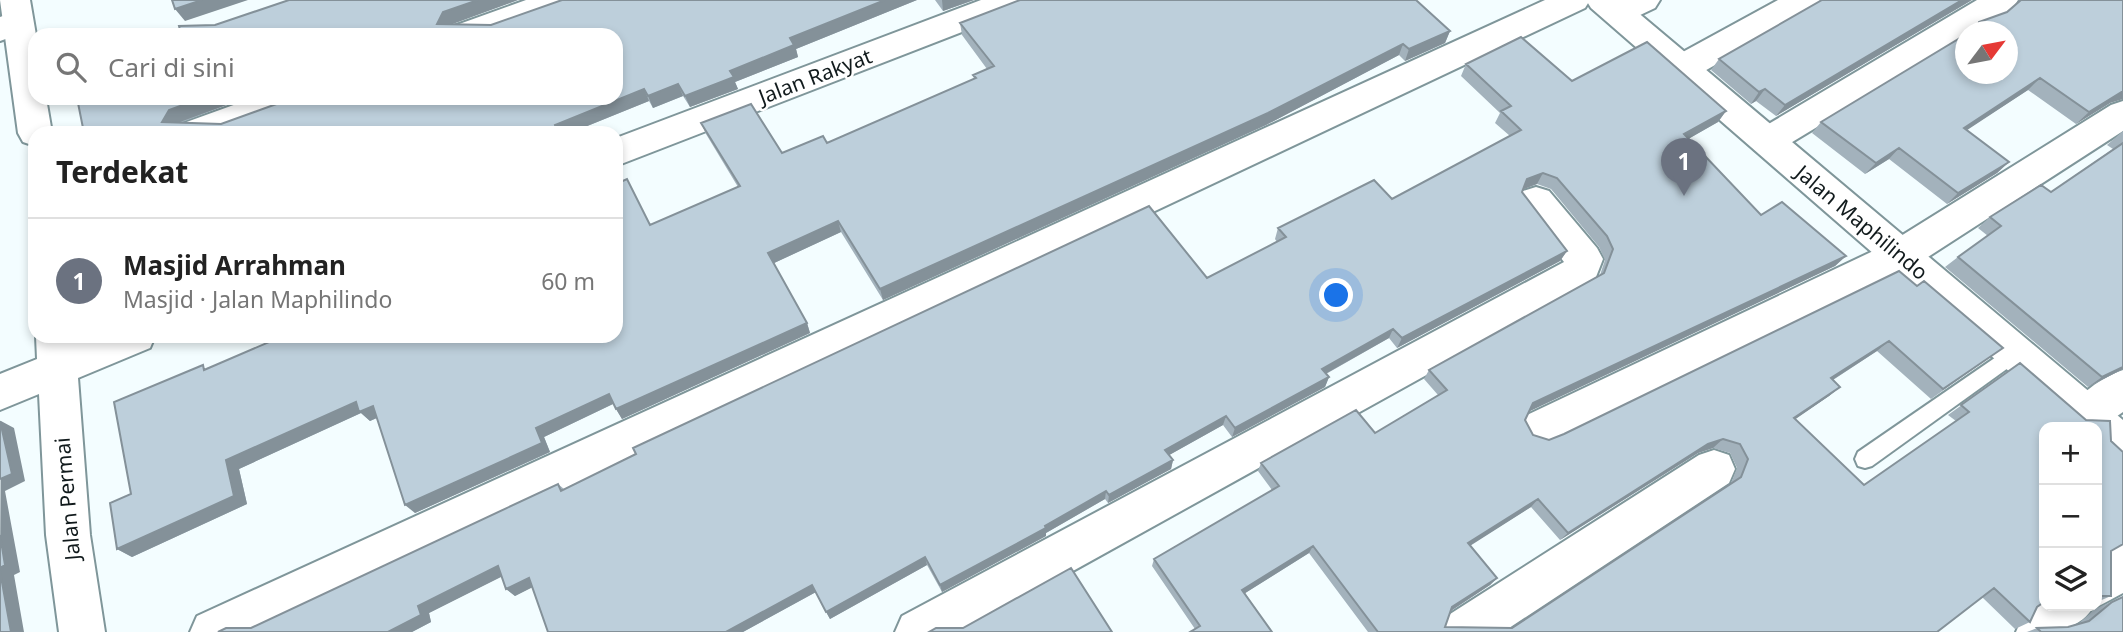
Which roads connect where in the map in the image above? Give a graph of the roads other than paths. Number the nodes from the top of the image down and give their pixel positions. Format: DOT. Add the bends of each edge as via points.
graph roads {
  1 [pos="560,0"];
  2 [pos="1013,0"];
  3 [pos="1574,0"];
  4 [pos="1804,0"];
  5 [pos="2002,0"];
  6 [pos="1622,5"];
  7 [pos="10,17"];
  8 [pos="482,28"];
  9 [pos="1682,68"];
  10 [pos="28,76"];
  11 [pos="33,105"];
  12 [pos="271,105"];
  13 [pos="2123,114"];
  14 [pos="35,126"];
  15 [pos="212,126"];
  16 [pos="1767,141"];
  17 [pos="623,149"];
  18 [pos="1536,201"];
  19 [pos="1901,255"];
  20 [pos="99,343"];
  21 [pos="56,351"];
  22 [pos="2015,352"];
  23 [pos="2123,388"];
  24 [pos="0,392"];
  25 [pos="2088,415"];
  26 [pos="1541,428"];
  27 [pos="2123,444"];
  28 [pos="1865,459"];
  29 [pos="1714,469"];
  30 [pos="2123,565"];
  31 [pos="2102,582"];
  32 [pos="2066,611"];
  33 [pos="82,632"];
  34 [pos="214,632"];
  35 [pos="918,632"];
  36 [pos="1463,632"];
  37 [pos="2039,632"];
  1 -- 8 [label="street"];
  2 -- 17 [label="street, Jalan Rakyat"];
  3 -- 34 [label="street"];
  4 -- 9 [label="street"];
  5 -- 16 [label="street"];
  6 -- 9 [label="street, Jalan Maphilindo"];
  7 -- 10 [label="street"];
  9 -- 16 [label="street, Jalan Maphilindo"];
  11 -- 14 [label="street"];
  12 -- 15 [label="street"];
  13 -- 19 [label="street"];
  16 -- 19 [label="street, Jalan Maphilindo"];
  18 -- 35 [label="street" via="1584,259 1581,271"];
  19 -- 22 [label="street, Jalan Maphilindo"];
  19 -- 26 [label="street"];
  20 -- 21 [label="street"];
  21 -- 24 [label="street"];
  21 -- 33 [label="street, Jalan Permai" via="68,535"];
  22 -- 25 [label="street, Jalan Maphilindo"];
  22 -- 28 [label="lane"];
  23 -- 25 [label="street"];
  25 -- 27 [label="street, Jalan Maphilindo"];
  29 -- 36 [label="street"];
  30 -- 31 [label="street"];
  32 -- 37 [label="street"];
}
